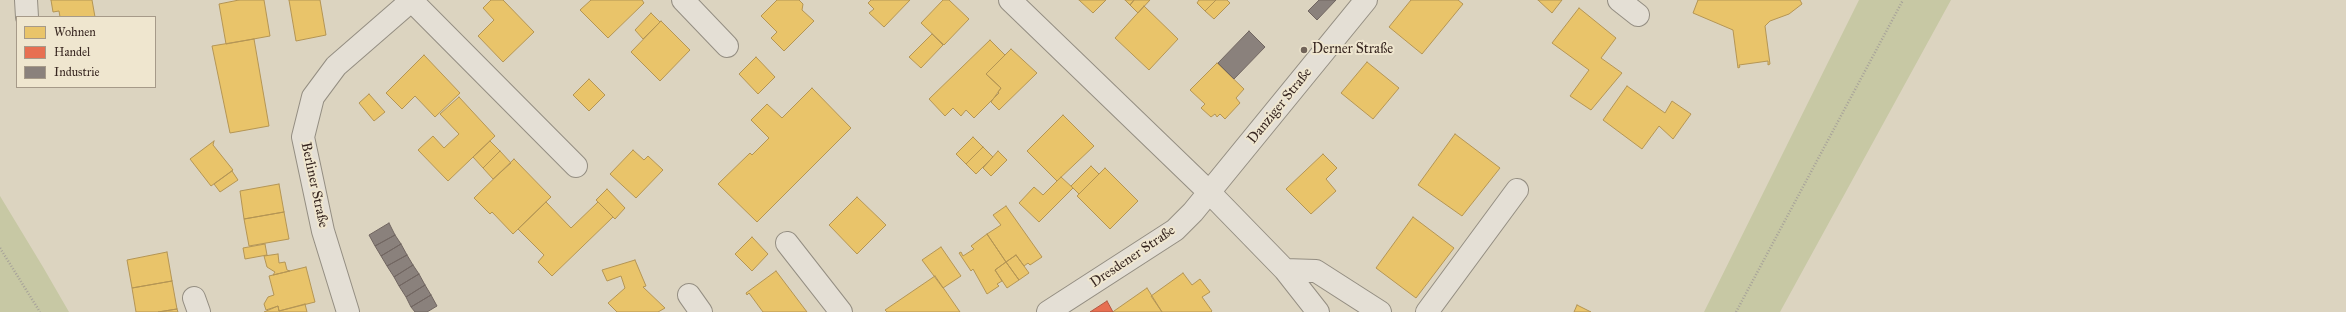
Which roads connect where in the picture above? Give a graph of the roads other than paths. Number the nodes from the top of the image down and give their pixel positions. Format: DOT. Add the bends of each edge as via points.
graph roads {
  1 [pos="26,0"];
  2 [pos="411,0"];
  3 [pos="683,0"];
  4 [pos="1010,0"];
  5 [pos="1366,0"];
  6 [pos="1619,0"];
  7 [pos="1638,15"];
  8 [pos="27,16"];
  9 [pos="726,46"];
  10 [pos="576,166"];
  11 [pos="1517,190"];
  12 [pos="1210,193"];
  13 [pos="787,242"];
  14 [pos="1284,270"];
  15 [pos="688,295"];
  16 [pos="348,312"];
  17 [pos="701,312"];
  18 [pos="841,312"];
  19 [pos="1048,312"];
  20 [pos="1318,312"];
  21 [pos="1380,312"];
  22 [pos="1428,312"];
  1 -- 8 [label="street"];
  2 -- 10 [label="street, Berliner Straße"];
  2 -- 16 [label="street, Berliner Straße" via="336,66 314,97 303,137 323,231"];
  3 -- 9 [label="street"];
  4 -- 12 [label="street"];
  5 -- 12 [label="street, Danziger Straße"];
  6 -- 7 [label="street"];
  11 -- 22 [label="street"];
  12 -- 14 [label="street"];
  12 -- 19 [label="street, Dresdener Straße" via="1175,230"];
  13 -- 18 [label="street"];
  14 -- 20 [label="street"];
  14 -- 21 [label="street" via="1316,271"];
  15 -- 17 [label="street"];
}
